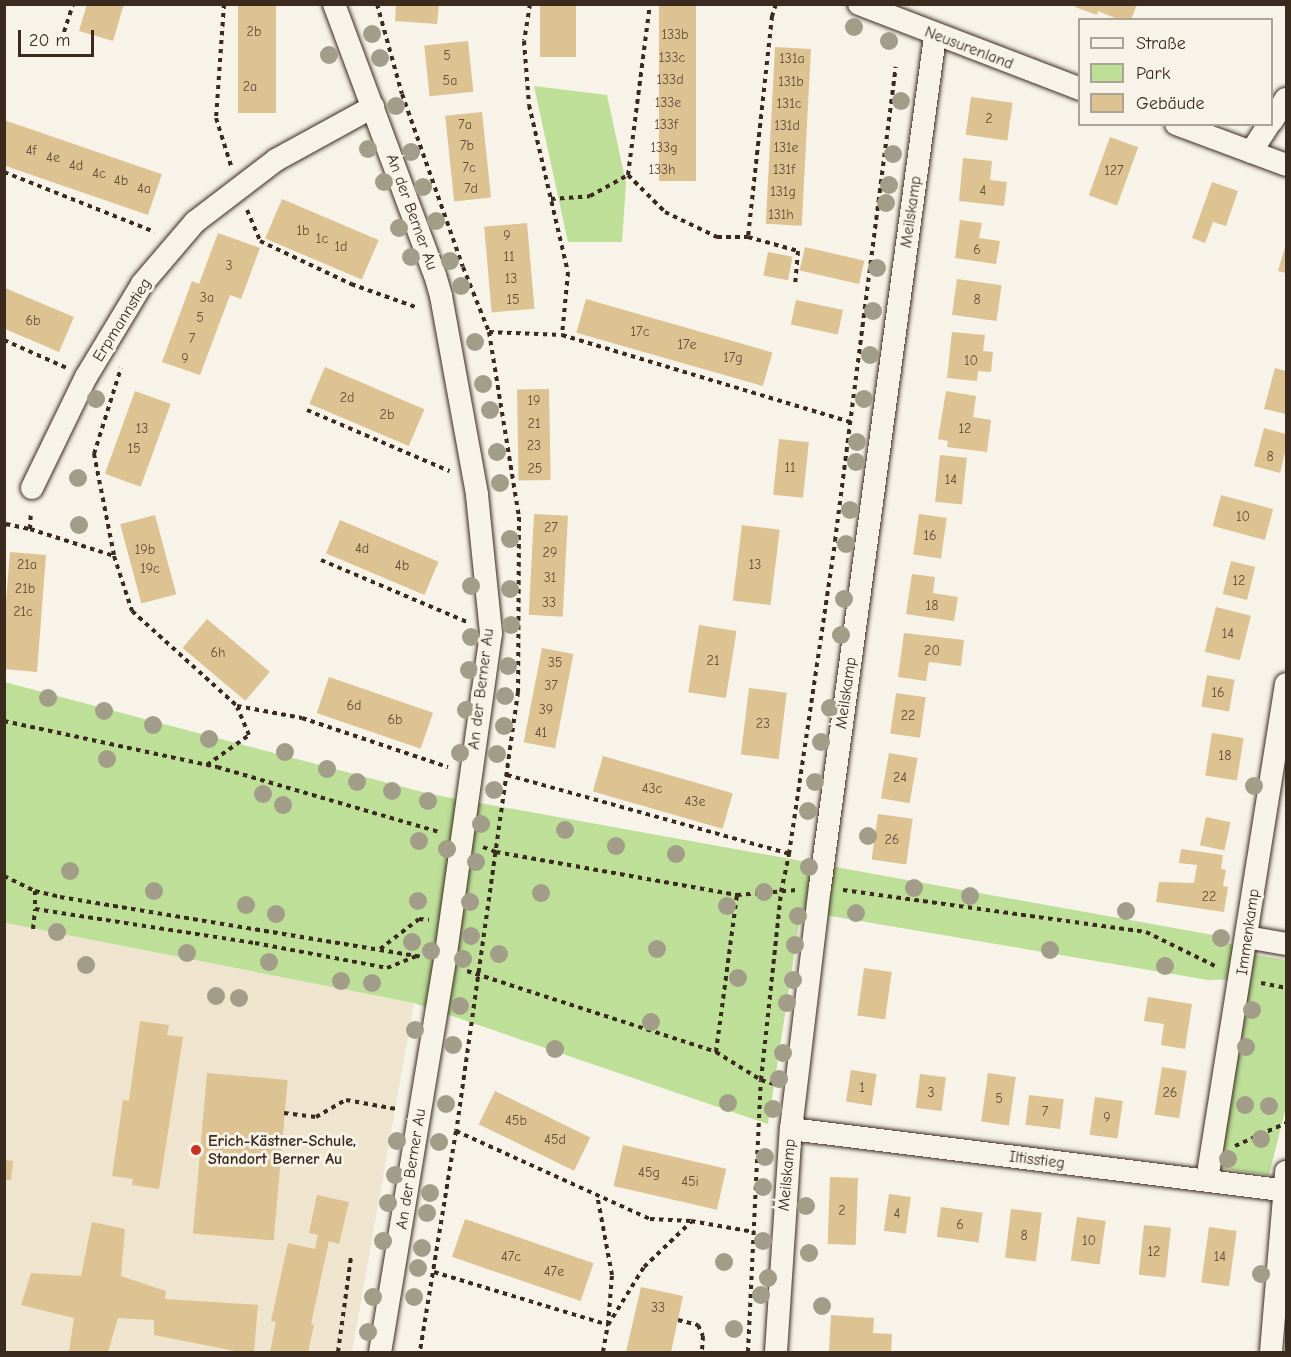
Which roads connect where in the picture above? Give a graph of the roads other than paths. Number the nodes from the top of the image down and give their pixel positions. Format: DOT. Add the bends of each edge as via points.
graph roads {
  1 [pos="334,4"];
  2 [pos="859,4"];
  3 [pos="935,36"];
  4 [pos="1078,88"];
  5 [pos="1287,99"];
  6 [pos="373,107"];
  7 [pos="1273,119"];
  8 [pos="1181,126"];
  9 [pos="1268,126"];
  10 [pos="1251,152"];
  11 [pos="1287,165"];
  12 [pos="32,488"];
  13 [pos="1287,684"];
  14 [pos="1246,937"];
  15 [pos="1287,944"];
  16 [pos="791,1130"];
  17 [pos="1207,1180"];
  18 [pos="1285,1181"];
  19 [pos="380,1353"];
  20 [pos="776,1353"];
  21 [pos="1271,1353"];
  1 -- 6 [label="street, An der Berner Au"];
  2 -- 3 [label="street, Neusurenland"];
  3 -- 4 [label="street, Neusurenland"];
  3 -- 16 [label="street, Meilskamp"];
  5 -- 7 [label="street"];
  6 -- 12 [label="street, Erpmannstieg" via="276,160 195,222 142,285 86,377"];
  6 -- 19 [label="street, An der Berner Au" via="435,274 477,495 491,633 461,838 433,955 420,1113"];
  8 -- 10 [label="street"];
  9 -- 10 [label="street"];
  10 -- 11 [label="street"];
  13 -- 14 [label="street, Immenkamp"];
  14 -- 15 [label="street"];
  14 -- 17 [label="street, Immenkamp"];
  16 -- 17 [label="street, Iltisstieg"];
  16 -- 20 [label="street, Meilskamp"];
  17 -- 18 [label="street, Iltisstieg"];
  18 -- 21 [label="street"];
}
